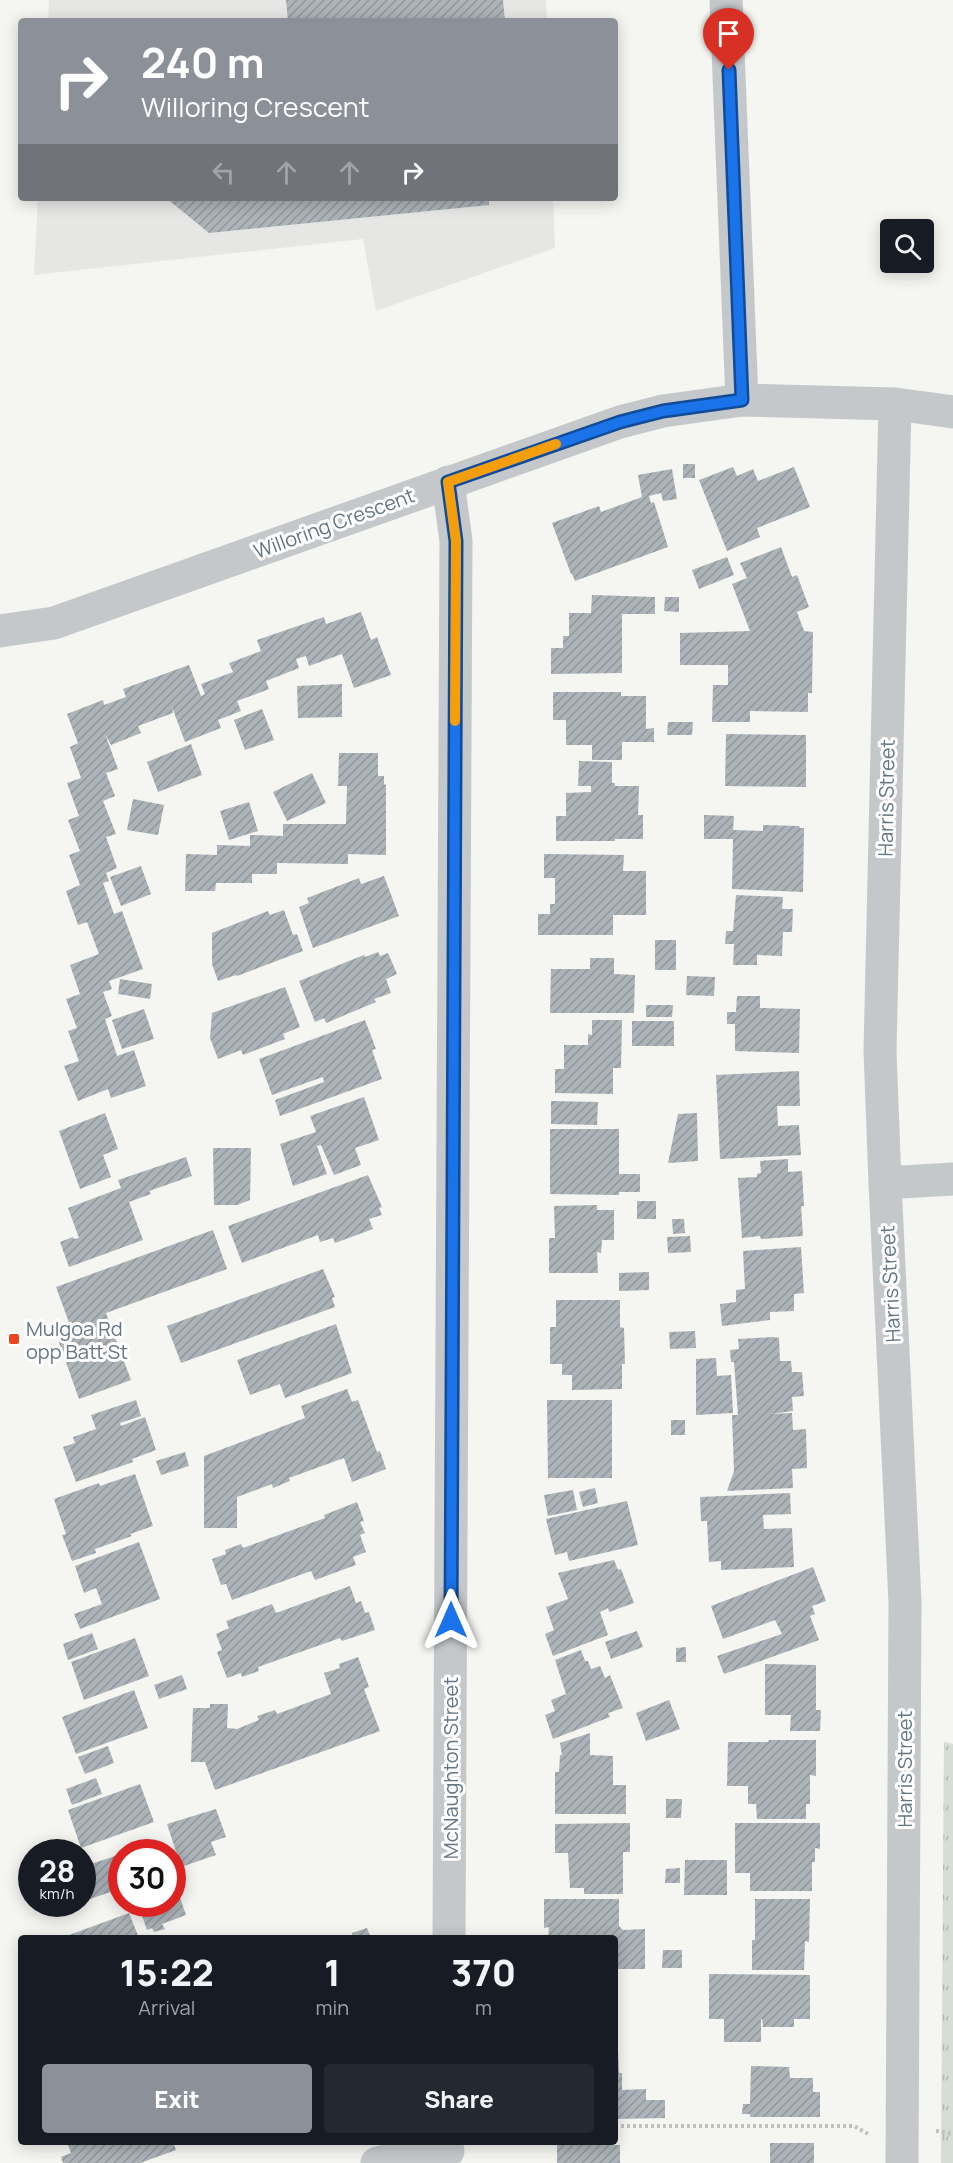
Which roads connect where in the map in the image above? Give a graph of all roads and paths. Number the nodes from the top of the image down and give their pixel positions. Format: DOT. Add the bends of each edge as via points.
graph roads {
  1 [pos="726,0"];
  2 [pos="742,400"];
  3 [pos="895,404"];
  4 [pos="953,412"];
  5 [pos="448,482"];
  6 [pos="0,631"];
  7 [pos="953,1179"];
  8 [pos="885,1183"];
  9 [pos="449,1935"];
  10 [pos="618,2126"];
  11 [pos="933,2130"];
  12 [pos="953,2134"];
  13 [pos="875,2138"];
  14 [pos="448,2152"];
  15 [pos="377,2163"];
  16 [pos="902,2163"];
  1 -- 2 [label="street"];
  2 -- 3 [label="street, Willoring Crescent"];
  2 -- 5 [label="street, Willoring Crescent" via="663,411 620,422"];
  3 -- 4 [label="street, Willoring Crescent"];
  3 -- 8 [label="street, Harris Street" via="881,1040"];
  5 -- 6 [label="street, Willoring Crescent" via="54,623"];
  5 -- 9 [label="street, McNaughton Street" via="456,541"];
  7 -- 8 [label="street"];
  8 -- 16 [label="street, Harris Street" via="905,1602"];
  10 -- 13 [label="path" via="854,2126"];
  11 -- 12 [label="path"];
  14 -- 15 [label="street"];
}
